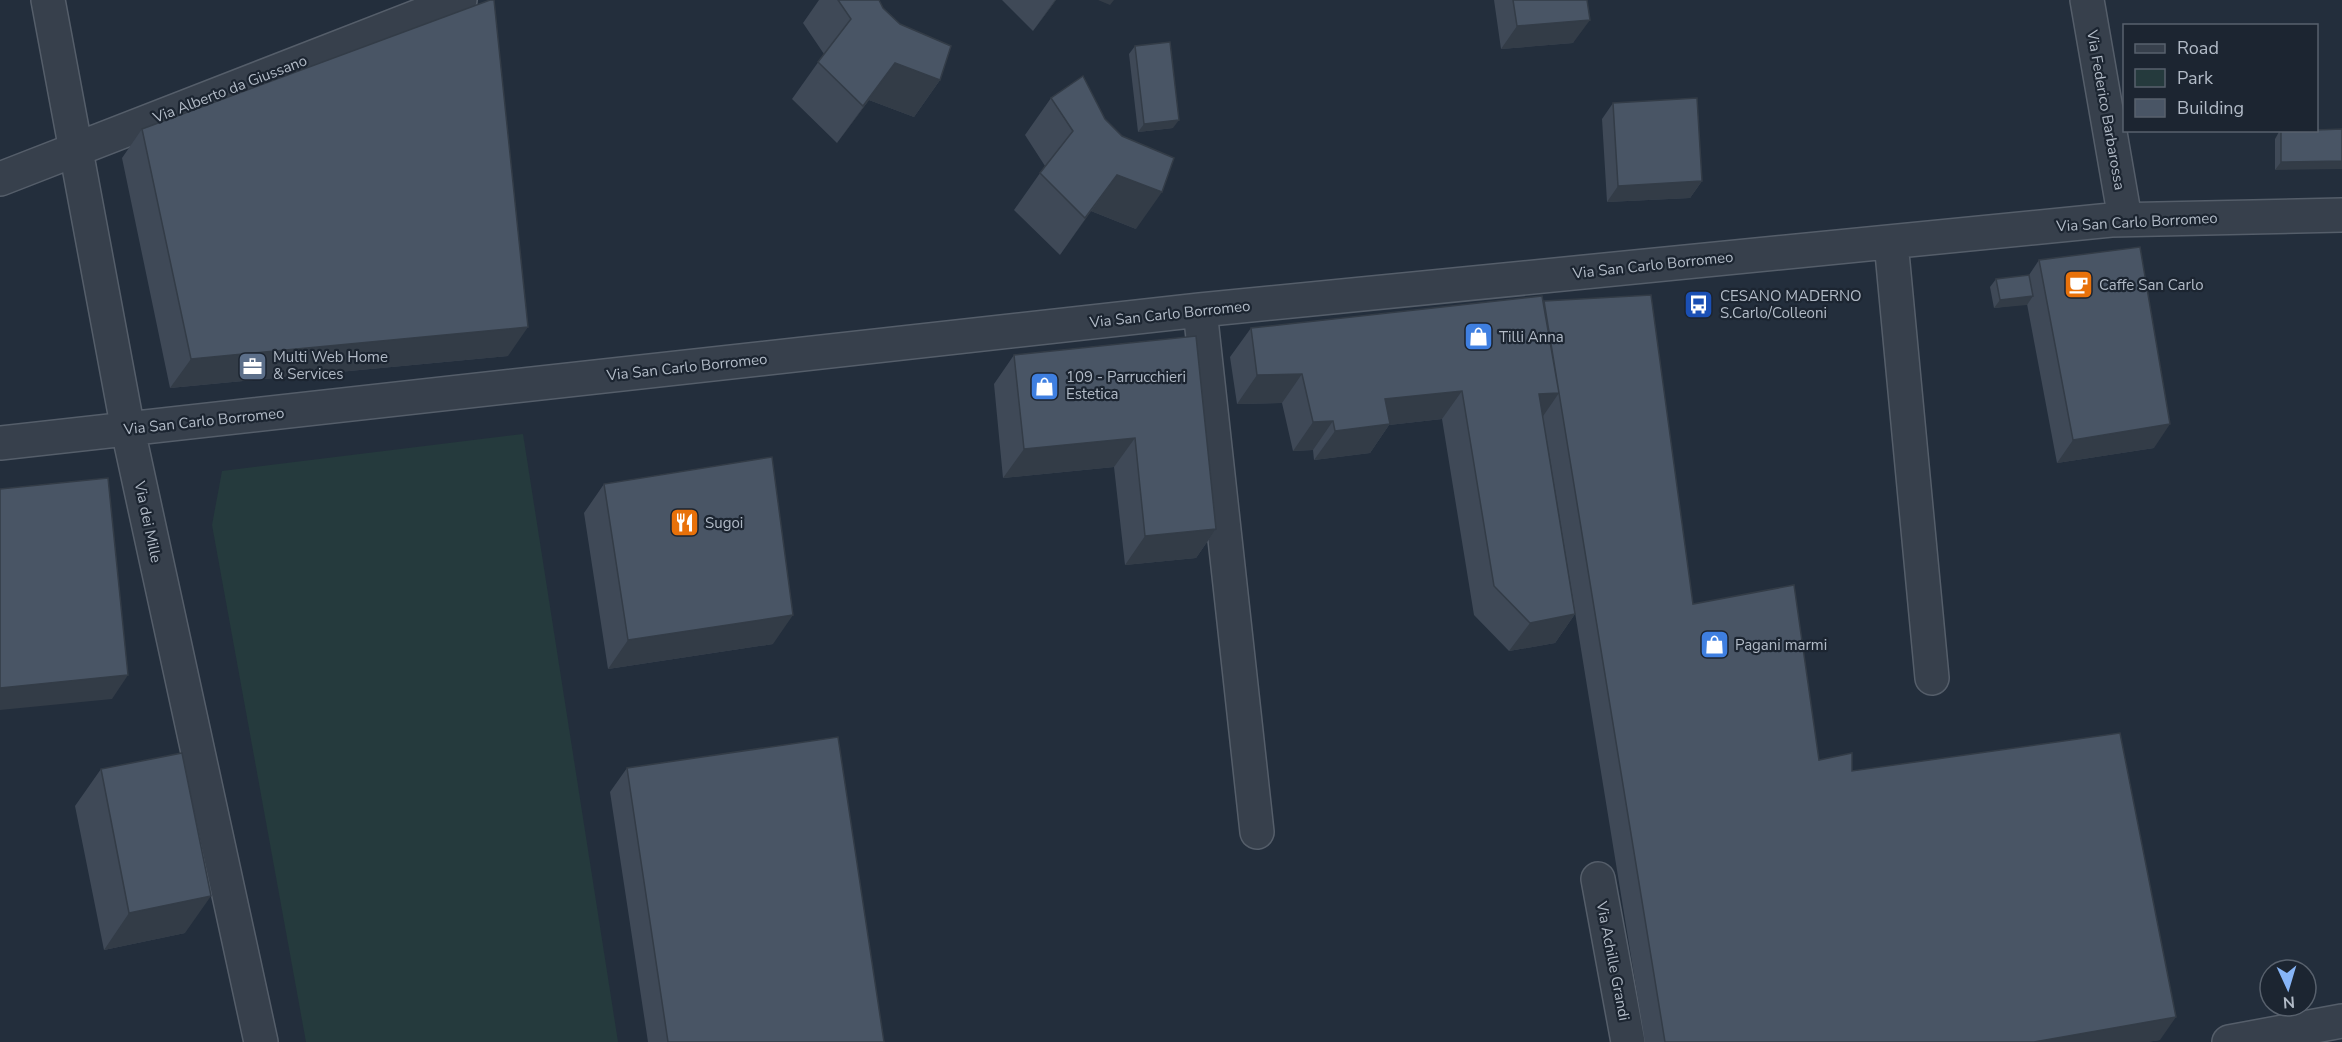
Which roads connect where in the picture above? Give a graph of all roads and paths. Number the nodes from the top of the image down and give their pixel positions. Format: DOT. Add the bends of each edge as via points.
graph roads {
  1 [pos="48,0"];
  2 [pos="460,0"];
  3 [pos="2086,0"];
  4 [pos="77,149"];
  5 [pos="0,179"];
  6 [pos="2342,215"];
  7 [pos="2125,219"];
  8 [pos="1891,242"];
  9 [pos="1200,310"];
  10 [pos="128,430"];
  11 [pos="0,443"];
  12 [pos="1932,678"];
  13 [pos="1257,832"];
  14 [pos="1598,879"];
  15 [pos="2342,1021"];
  16 [pos="261,1042"];
  17 [pos="1628,1042"];
  18 [pos="2229,1042"];
  1 -- 4 [label="street, Via dei Mille"];
  2 -- 4 [label="street, Via Alberto da Giussano"];
  3 -- 7 [label="street, Via Federico Barbarossa"];
  4 -- 5 [label="street, Via Alberto da Giussano"];
  4 -- 10 [label="street, Via dei Mille"];
  6 -- 7 [label="street, Via San Carlo Borromeo"];
  7 -- 8 [label="street, Via San Carlo Borromeo"];
  8 -- 9 [label="street, Via San Carlo Borromeo"];
  8 -- 12 [label="street"];
  9 -- 10 [label="street, Via San Carlo Borromeo"];
  9 -- 13 [label="street"];
  10 -- 11 [label="street, Via San Carlo Borromeo"];
  10 -- 16 [label="street, Via dei Mille"];
  14 -- 17 [label="street, Via Achille Grandi"];
  15 -- 18 [label="street"];
}
